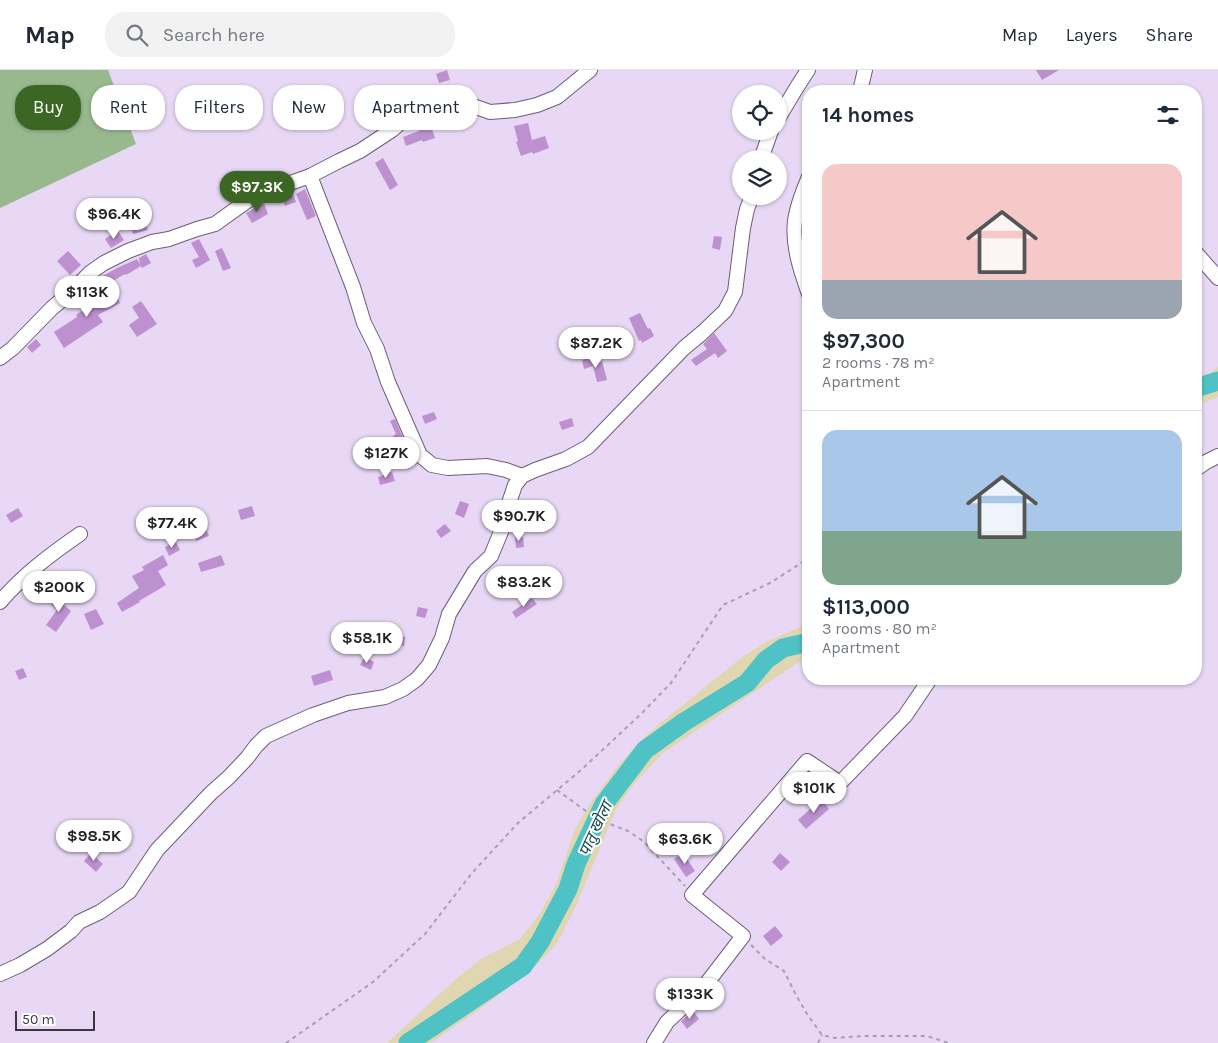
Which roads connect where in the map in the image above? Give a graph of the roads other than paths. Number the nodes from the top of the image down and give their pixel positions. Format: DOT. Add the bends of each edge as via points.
graph roads {
  1 [pos="590,70"];
  2 [pos="808,70"];
  3 [pos="865,70"];
  4 [pos="861,85"];
  5 [pos="787,103"];
  6 [pos="310,176"];
  7 [pos="802,195"];
  8 [pos="749,205"];
  9 [pos="1202,260"];
  10 [pos="802,275"];
  11 [pos="1218,278"];
  12 [pos="0,358"];
  13 [pos="1218,456"];
  14 [pos="1202,465"];
  15 [pos="522,476"];
  16 [pos="80,534"];
  17 [pos="0,602"];
  18 [pos="926,685"];
  19 [pos="0,974"];
  20 [pos="654,1043"];
  1 -- 6 [label="street" via="557,98 515,110 490,112 451,96 432,97 360,151"];
  2 -- 5 [label="street"];
  3 -- 4 [label="street"];
  6 -- 12 [label="street" via="254,196 215,224 128,250 104,264 91,272"];
  6 -- 15 [label="street" via="364,323 420,455 432,465 448,468 487,466"];
  7 -- 10 [label="street" via="795,222"];
  8 -- 15 [label="street" via="736,292 726,310 684,348 588,447"];
  9 -- 11 [label="street"];
  13 -- 14 [label="street"];
  15 -- 19 [label="street" via="515,485 491,556 475,571 449,614 429,665 417,679 385,697 348,703 266,736 157,850 130,892 79,922 47,949"];
  16 -- 17 [label="street" via="51,554"];
  18 -- 20 [label="street" via="906,716 840,783 807,761 692,895 743,936 703,988 668,1022"];
}
